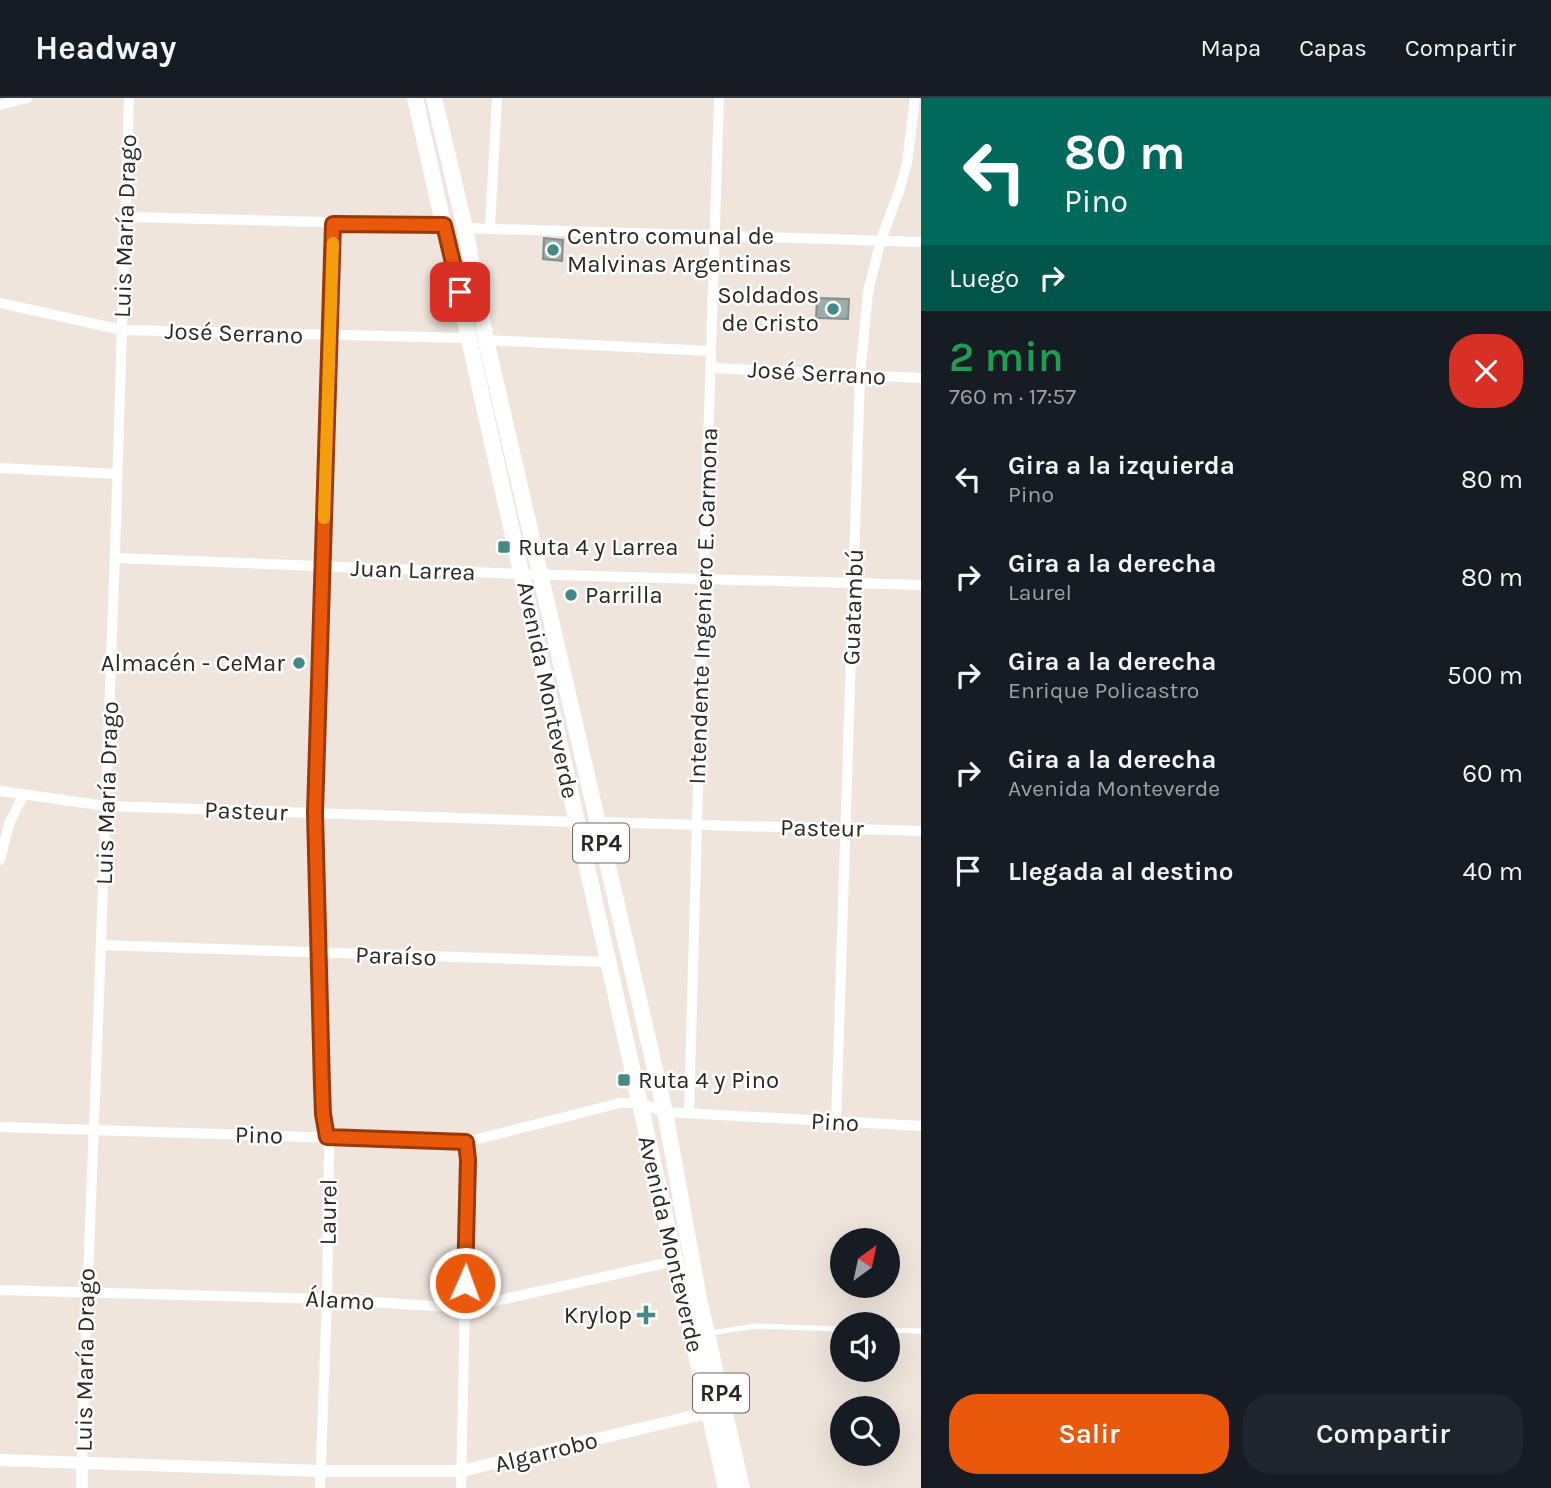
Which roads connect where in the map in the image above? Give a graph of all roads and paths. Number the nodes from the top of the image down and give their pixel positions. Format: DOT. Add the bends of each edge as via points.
graph roads {
  1 [pos="27,98"];
  2 [pos="129,98"];
  3 [pos="415,98"];
  4 [pos="434,98"];
  5 [pos="497,98"];
  6 [pos="719,98"];
  7 [pos="915,98"];
  8 [pos="0,105"];
  9 [pos="126,217"];
  10 [pos="333,224"];
  11 [pos="444,225"];
  12 [pos="465,228"];
  13 [pos="491,228"];
  14 [pos="715,235"];
  15 [pos="881,240"];
  16 [pos="921,242"];
  17 [pos="0,303"];
  18 [pos="122,330"];
  19 [pos="330,336"];
  20 [pos="478,339"];
  21 [pos="711,351"];
  22 [pos="712,368"];
  23 [pos="860,375"];
  24 [pos="921,378"];
  25 [pos="0,468"];
  26 [pos="117,474"];
  27 [pos="115,558"];
  28 [pos="322,566"];
  29 [pos="522,574"];
  30 [pos="540,575"];
  31 [pos="704,577"];
  32 [pos="854,582"];
  33 [pos="921,584"];
  34 [pos="0,791"];
  35 [pos="24,794"];
  36 [pos="106,806"];
  37 [pos="315,813"];
  38 [pos="577,822"];
  39 [pos="596,822"];
  40 [pos="695,825"];
  41 [pos="846,828"];
  42 [pos="921,831"];
  43 [pos="0,860"];
  44 [pos="101,945"];
  45 [pos="317,953"];
  46 [pos="607,962"];
  47 [pos="639,1103"];
  48 [pos="665,1112"];
  49 [pos="689,1113"];
  50 [pos="836,1123"];
  51 [pos="921,1126"];
  52 [pos="0,1127"];
  53 [pos="94,1131"];
  54 [pos="327,1137"];
  55 [pos="466,1142"];
  56 [pos="675,1261"];
  57 [pos="0,1290"];
  58 [pos="86,1292"];
  59 [pos="327,1299"];
  60 [pos="464,1308"];
  61 [pos="830,1329"];
  62 [pos="900,1330"];
  63 [pos="921,1331"];
  64 [pos="707,1334"];
  65 [pos="710,1412"];
  66 [pos="0,1460"];
  67 [pos="82,1464"];
  68 [pos="321,1471"];
  69 [pos="461,1471"];
  70 [pos="82,1488"];
  71 [pos="320,1488"];
  72 [pos="461,1488"];
  73 [pos="726,1488"];
  74 [pos="742,1488"];
  1 -- 8 [label="street"];
  2 -- 9 [label="street, Luis María Drago"];
  3 -- 11 [label="main road, Avenida Monteverde / RP4"];
  4 -- 12 [label="main road, Avenida Monteverde / RP4"];
  5 -- 13 [label="street"];
  6 -- 14 [label="street, Intendente Ingeniero E. Carmona"];
  7 -- 15 [label="street, Guatambú" via="907,163"];
  9 -- 10 [label="street"];
  9 -- 18 [label="street, Luis María Drago"];
  10 -- 11 [label="street"];
  10 -- 19 [label="street, Laurel"];
  11 -- 20 [label="main road, Avenida Monteverde / RP4"];
  12 -- 13 [label="street"];
  12 -- 20 [label="main road, Avenida Monteverde / RP4"];
  13 -- 14 [label="street"];
  14 -- 15 [label="street"];
  14 -- 21 [label="street, Intendente Ingeniero E. Carmona"];
  15 -- 16 [label="street"];
  15 -- 23 [label="street, Guatambú" via="864,311"];
  17 -- 18 [label="street, José Serrano"];
  18 -- 19 [label="street, José Serrano"];
  18 -- 26 [label="street, Luis María Drago"];
  19 -- 20 [label="street, José Serrano"];
  19 -- 28 [label="street, Laurel"];
  20 -- 21 [label="street, José Serrano"];
  20 -- 29 [label="main road, Avenida Monteverde / RP4"];
  20 -- 30 [label="main road, Avenida Monteverde / RP4"];
  21 -- 22 [label="street, Intendente Ingeniero E. Carmona"];
  22 -- 23 [label="street, José Serrano"];
  22 -- 31 [label="street, Intendente Ingeniero E. Carmona"];
  23 -- 24 [label="street, José Serrano"];
  23 -- 32 [label="street, Guatambú"];
  25 -- 26 [label="street"];
  26 -- 27 [label="street, Luis María Drago"];
  27 -- 28 [label="street, Juan Larrea"];
  27 -- 36 [label="street, Luis María Drago"];
  28 -- 29 [label="street, Juan Larrea"];
  28 -- 37 [label="street, Laurel"];
  29 -- 30 [label="street, Juan Larrea"];
  29 -- 38 [label="main road, Avenida Monteverde / RP4"];
  30 -- 31 [label="street, Juan Larrea"];
  30 -- 39 [label="main road, Avenida Monteverde / RP4"];
  31 -- 32 [label="street, Juan Larrea"];
  31 -- 40 [label="street, Intendente Ingeniero E. Carmona"];
  32 -- 33 [label="street, Juan Larrea"];
  32 -- 41 [label="street, Guatambú"];
  34 -- 35 [label="street, Pasteur"];
  35 -- 36 [label="street, Pasteur"];
  35 -- 43 [label="street" via="9,824"];
  36 -- 37 [label="street, Pasteur"];
  36 -- 44 [label="street, Luis María Drago"];
  37 -- 38 [label="street, Pasteur"];
  37 -- 45 [label="street, Laurel"];
  38 -- 46 [label="main road, Avenida Monteverde / RP4"];
  39 -- 40 [label="street, Pasteur"];
  39 -- 48 [label="main road, Avenida Monteverde / RP4"];
  40 -- 41 [label="street, Pasteur"];
  40 -- 49 [label="street, Intendente Ingeniero E. Carmona"];
  41 -- 42 [label="street, Pasteur"];
  41 -- 50 [label="street, Guatambú"];
  44 -- 45 [label="street, Paraíso"];
  44 -- 53 [label="street, Luis María Drago"];
  45 -- 46 [label="street, Paraíso"];
  45 -- 54 [label="street, Laurel"];
  46 -- 47 [label="main road, Avenida Monteverde / RP4"];
  47 -- 48 [label="street, Pino"];
  47 -- 55 [label="street, Pino" via="620,1103"];
  47 -- 56 [label="main road, Avenida Monteverde / RP4"];
  48 -- 49 [label="street, Pino"];
  48 -- 64 [label="main road, Avenida Monteverde / RP4"];
  49 -- 50 [label="street, Pino"];
  50 -- 51 [label="street, Pino"];
  52 -- 53 [label="street, Pino"];
  53 -- 54 [label="street, Pino"];
  53 -- 58 [label="street, Luis María Drago"];
  54 -- 55 [label="street, Pino"];
  54 -- 59 [label="street, Laurel"];
  55 -- 60 [label="street"];
  56 -- 60 [label="street, Álamo"];
  56 -- 65 [label="main road, Avenida Monteverde / RP4"];
  57 -- 58 [label="street, Álamo"];
  58 -- 59 [label="street, Álamo"];
  58 -- 67 [label="street, Luis María Drago"];
  59 -- 60 [label="street, Álamo"];
  59 -- 68 [label="street, Laurel"];
  60 -- 69 [label="street"];
  61 -- 64 [label="lane" via="756,1326"];
  62 -- 63 [label="lane"];
  64 -- 74 [label="main road, Avenida Monteverde / RP4"];
  65 -- 69 [label="street, Algarrobo"];
  65 -- 73 [label="main road, Avenida Monteverde / RP4"];
  66 -- 67 [label="street, Algarrobo"];
  67 -- 68 [label="street, Algarrobo"];
  67 -- 70 [label="street, Luis María Drago"];
  68 -- 69 [label="street, Algarrobo"];
  68 -- 71 [label="street, Laurel"];
  69 -- 72 [label="street"];
}
